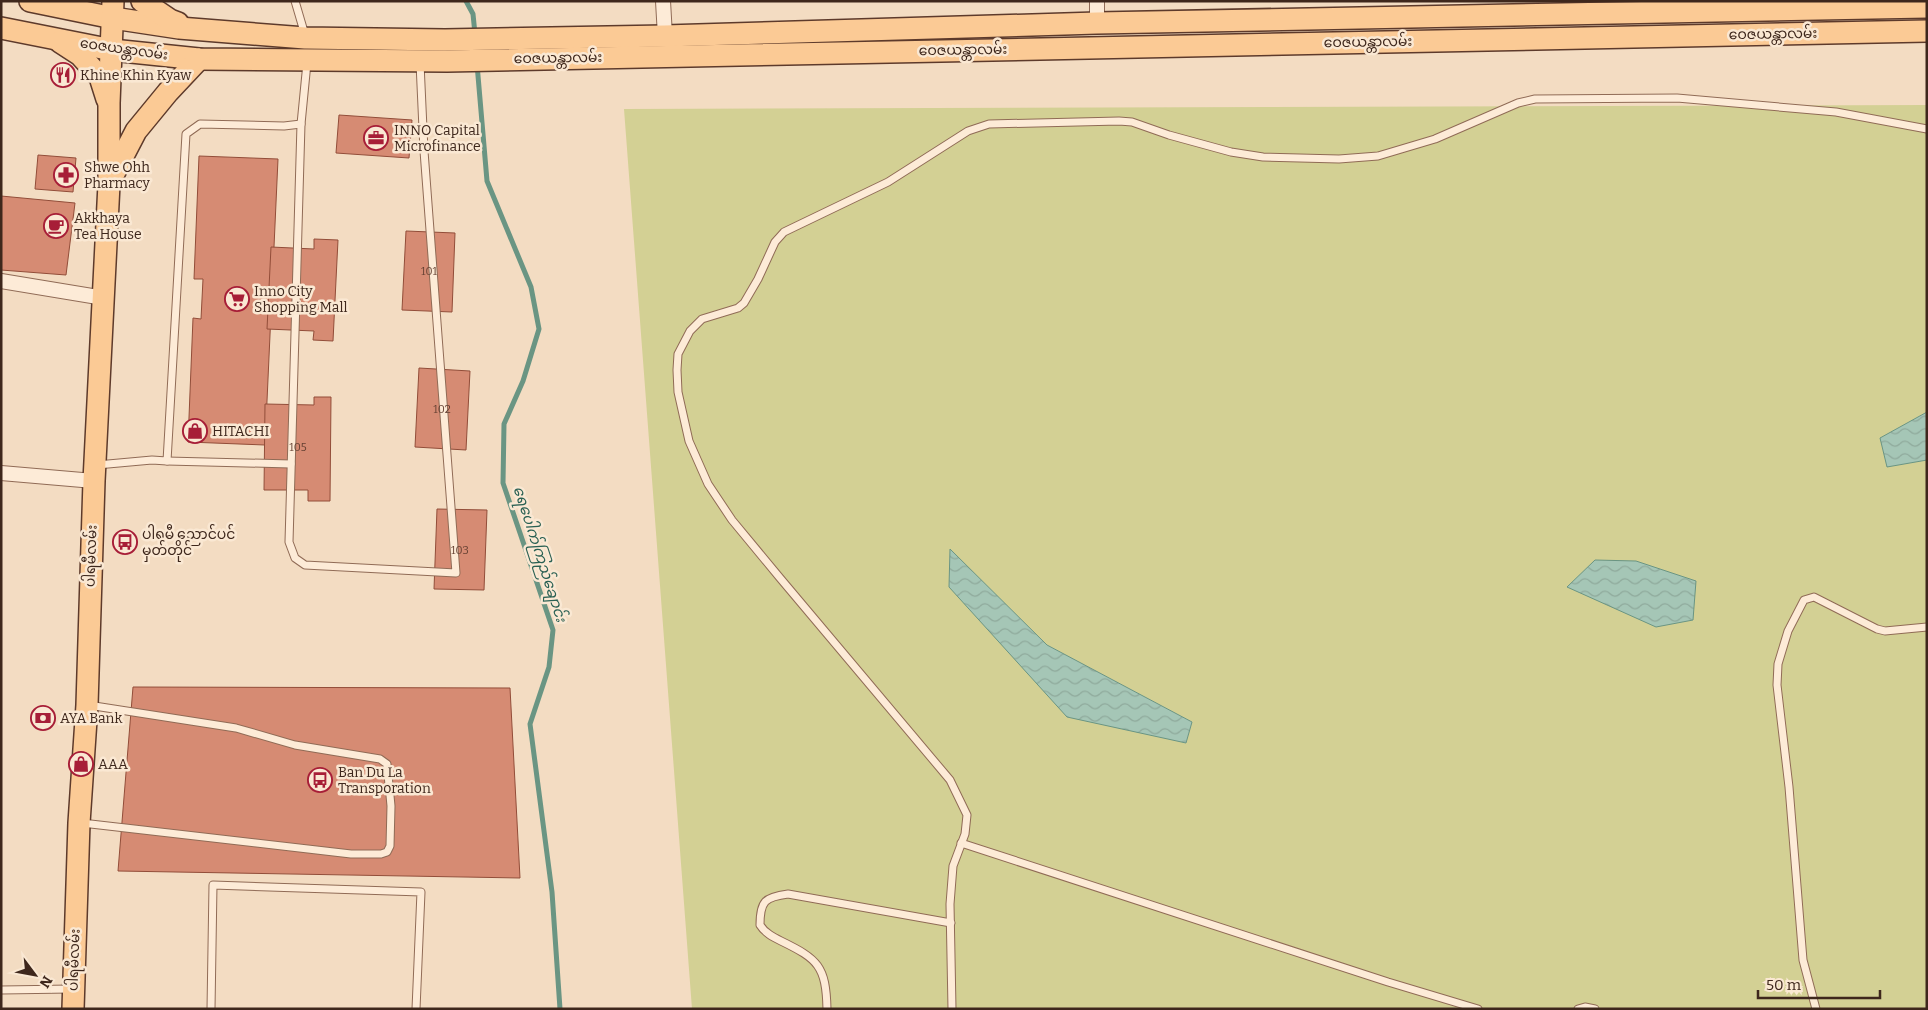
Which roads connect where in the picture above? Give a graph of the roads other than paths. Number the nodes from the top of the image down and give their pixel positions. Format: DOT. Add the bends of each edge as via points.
graph roads {
  1 [pos="30,1"];
  2 [pos="142,1"];
  3 [pos="295,1"];
  4 [pos="663,1"];
  5 [pos="1097,1"];
  6 [pos="70,4"];
  7 [pos="1927,7"];
  8 [pos="113,10"];
  9 [pos="1097,24"];
  10 [pos="1,28"];
  11 [pos="199,30"];
  12 [pos="1927,31"];
  13 [pos="665,36"];
  14 [pos="53,38"];
  15 [pos="306,49"];
  16 [pos="507,49"];
  17 [pos="112,50"];
  18 [pos="419,50"];
  19 [pos="199,59"];
  20 [pos="109,103"];
  21 [pos="300,124"];
  22 [pos="1927,129"];
  23 [pos="109,184"];
  24 [pos="1,281"];
  25 [pos="104,298"];
  26 [pos="167,461"];
  27 [pos="291,464"];
  28 [pos="1,473"];
  29 [pos="94,473"];
  30 [pos="1927,627"];
  31 [pos="87,705"];
  32 [pos="79,823"];
  33 [pos="961,843"];
  34 [pos="951,923"];
  35 [pos="1,990"];
  36 [pos="73,999"];
  37 [pos="211,1009"];
  38 [pos="416,1009"];
  39 [pos="827,1009"];
  40 [pos="952,1009"];
  41 [pos="1478,1009"];
  42 [pos="1578,1009"];
  43 [pos="1595,1009"];
  44 [pos="1816,1009"];
  1 -- 6 [label="main road, ဝေဇယန္တာလမ်း"];
  2 -- 11 [label="main road" via="170,20"];
  3 -- 15 [label="lane"];
  4 -- 13 [label="street"];
  5 -- 9 [label="street"];
  6 -- 8 [label="main road, ဝေဇယန္တာလမ်း"];
  7 -- 9 [label="main road, ဝေဇယန္တာလမ်း"];
  8 -- 11 [label="main road, ဝေဇယန္တာလမ်း"];
  8 -- 17 [label="main road, ပါရမီလမ်း"];
  9 -- 13 [label="main road, ဝေဇယန္တာလမ်း"];
  10 -- 14 [label="main road, ဝေဇယန္တာလမ်း"];
  11 -- 15 [label="main road, ဝေဇယန္တာလမ်း"];
  12 -- 16 [label="main road, ဝေဇယန္တာလမ်း"];
  13 -- 16 [label="main road, ဝေဇယန္တာလမ်း"];
  14 -- 17 [label="main road, ဝေဇယန္တာလမ်း"];
  14 -- 20 [label="main road" via="80,55 100,77"];
  15 -- 18 [label="main road, ဝေဇယန္တာလမ်း"];
  15 -- 19 [label="main road, ဝေဇယန္တာလမ်း"];
  15 -- 21 [label="lane"];
  16 -- 18 [label="main road, ဝေဇယန္တာလမ်း"];
  17 -- 19 [label="main road, ဝေဇယန္တာလမ်း"];
  17 -- 20 [label="main road, ပါရမီလမ်း"];
  18 -- 27 [label="lane" via="456,573 305,565 295,558 289,542"];
  19 -- 23 [label="main road" via="136,131"];
  20 -- 23 [label="main road, ပါရမီလမ်း"];
  21 -- 26 [label="lane" via="200,124 186,134"];
  21 -- 27 [label="lane"];
  22 -- 33 [label="lane" via="1836,112 1677,98 1535,99 1518,103 1435,139 1378,156 1331,159 1263,157 1231,152 1169,136 1132,122 989,124 952,140 888,182 784,232 775,242 744,303 738,308 702,319 678,354 678,392 689,441 708,484 732,520 950,780 967,816"];
  23 -- 25 [label="main road, ပါရမီလမ်း"];
  24 -- 25 [label="street"];
  25 -- 29 [label="main road, ပါရမီလမ်း"];
  26 -- 27 [label="lane"];
  26 -- 29 [label="lane" via="152,460"];
  28 -- 29 [label="street"];
  29 -- 31 [label="main road, ပါရမီလမ်း"];
  30 -- 44 [label="lane" via="1877,629 1814,597 1804,600 1783,644 1776,685 1789,787 1803,960"];
  31 -- 32 [label="main road, ပါရမီလမ်း"];
  31 -- 32 [label="lane" via="236,728 295,745 380,759 387,764 390,846 381,854 351,854"];
  32 -- 36 [label="main road, ပါရမီလမ်း"];
  33 -- 34 [label="lane" via="953,866"];
  33 -- 41 [label="lane"];
  34 -- 39 [label="lane" via="788,894 774,895 766,900 761,906 760,925 766,932 813,958 824,979"];
  34 -- 40 [label="lane"];
  35 -- 36 [label="lane"];
  37 -- 38 [label="lane" via="213,885 421,892"];
  42 -- 43 [label="lane"];
}
